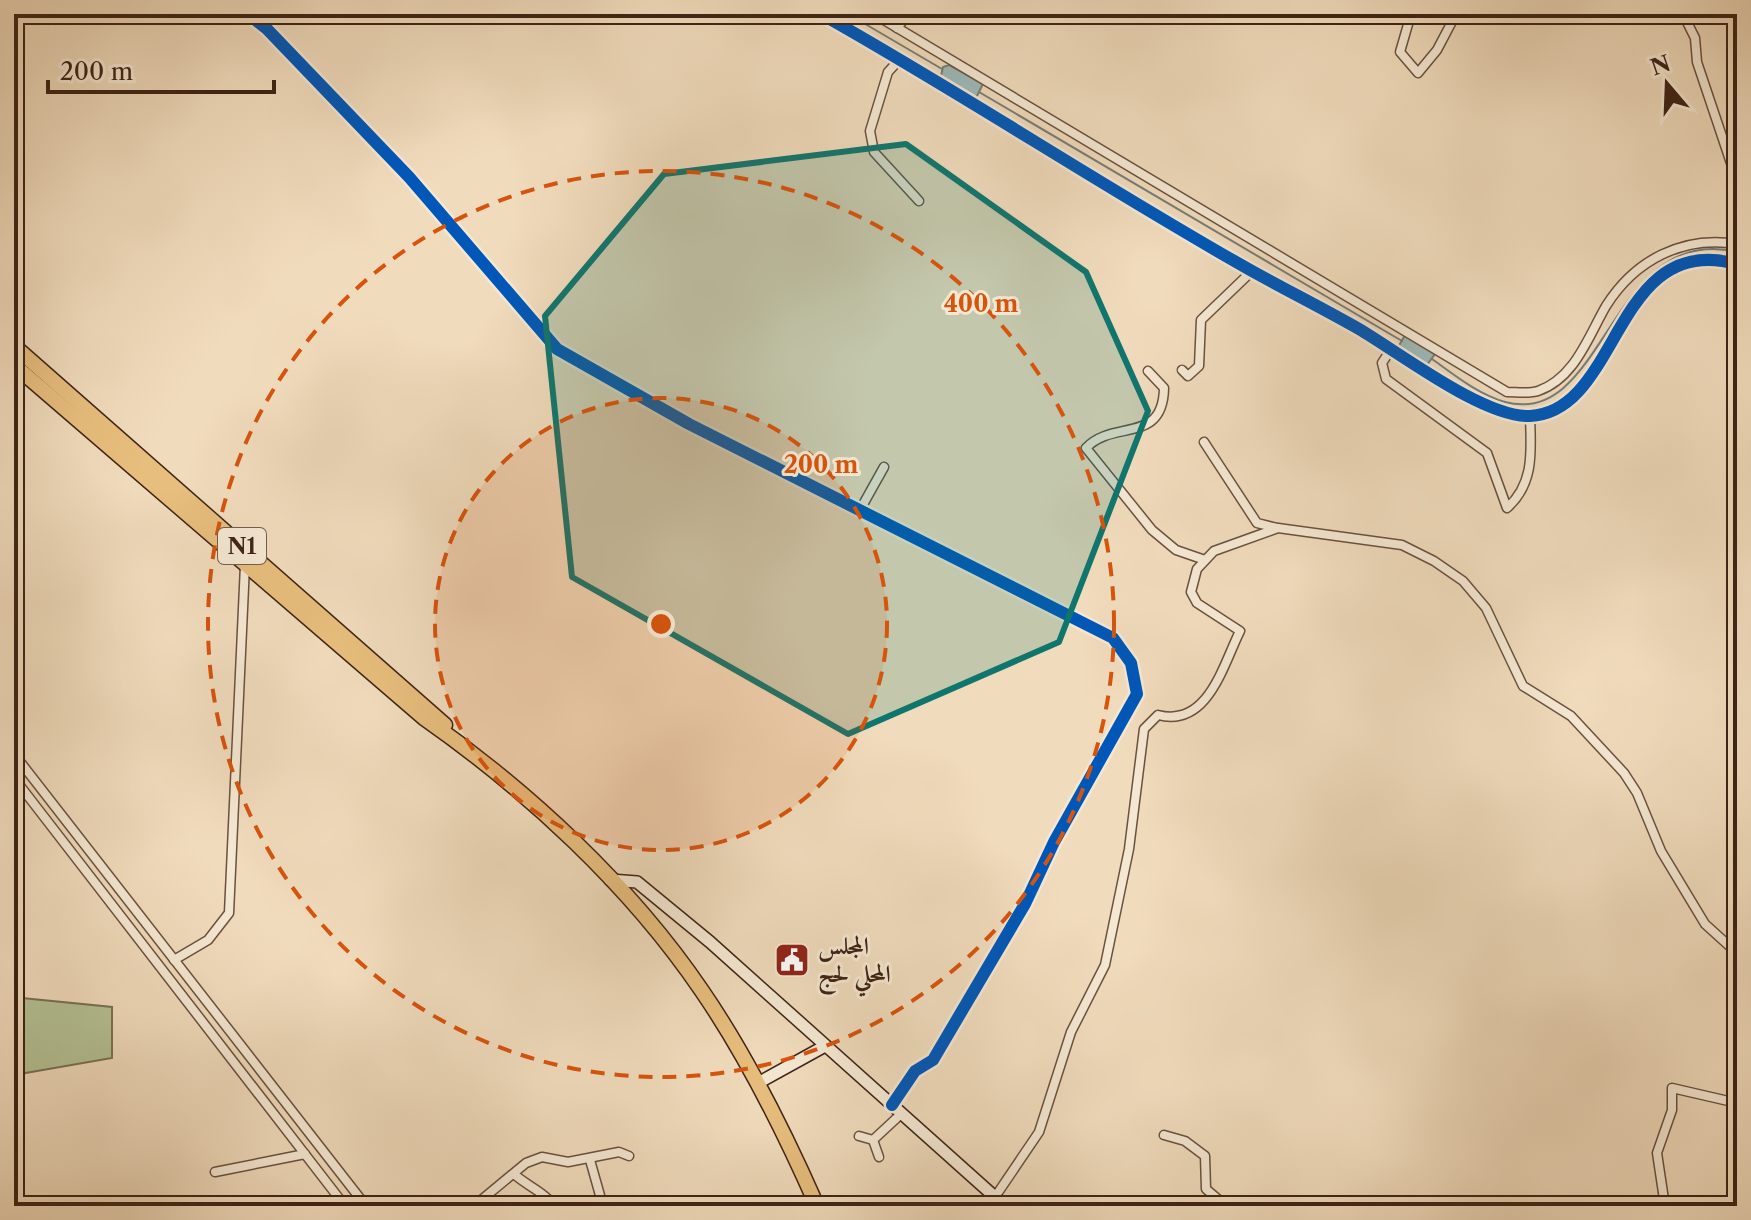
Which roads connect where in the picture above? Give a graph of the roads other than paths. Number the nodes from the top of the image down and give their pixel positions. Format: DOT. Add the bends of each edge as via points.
graph roads {
  1 [pos="248,14"];
  2 [pos="821,14"];
  3 [pos="874,14"];
  4 [pos="1411,14"];
  5 [pos="1456,14"];
  6 [pos="1683,14"];
  7 [pos="906,15"];
  8 [pos="897,28"];
  9 [pos="900,59"];
  10 [pos="1737,181"];
  11 [pos="919,201"];
  12 [pos="1737,244"];
  13 [pos="1737,264"];
  14 [pos="1252,271"];
  15 [pos="14,346"];
  16 [pos="1391,349"];
  17 [pos="14,365"];
  18 [pos="1182,370"];
  19 [pos="1148,371"];
  20 [pos="1530,416"];
  21 [pos="1204,442"];
  22 [pos="884,467"];
  23 [pos="860,510"];
  24 [pos="1278,528"];
  25 [pos="1205,560"];
  26 [pos="245,565"];
  27 [pos="468,748"];
  28 [pos="14,754"];
  29 [pos="14,778"];
  30 [pos="610,880"];
  31 [pos="1737,953"];
  32 [pos="174,960"];
  33 [pos="825,1046"];
  34 [pos="758,1083"];
  35 [pos="1737,1103"];
  36 [pos="892,1105"];
  37 [pos="901,1114"];
  38 [pos="1164,1135"];
  39 [pos="859,1136"];
  40 [pos="873,1140"];
  41 [pos="305,1154"];
  42 [pos="629,1156"];
  43 [pos="879,1157"];
  44 [pos="590,1160"];
  45 [pos="215,1172"];
  46 [pos="514,1174"];
  47 [pos="995,1197"];
  48 [pos="345,1206"];
  49 [pos="366,1206"];
  50 [pos="474,1206"];
  51 [pos="550,1206"];
  52 [pos="603,1206"];
  53 [pos="817,1206"];
  54 [pos="1005,1206"];
  55 [pos="1226,1206"];
  56 [pos="1665,1206"];
  1 -- 23 [label="street" via="409,177 557,349 689,424"];
  2 -- 9 [label="street"];
  3 -- 8 [label="street"];
  4 -- 5 [label="street" via="1400,52 1418,73"];
  6 -- 10 [label="street" via="1695,38 1697,62"];
  7 -- 8 [label="street"];
  8 -- 12 [label="street" via="1507,392 1536,392 1569,369 1624,282 1646,262 1690,243"];
  9 -- 11 [label="street" via="888,72 870,131 874,152"];
  9 -- 14 [label="street"];
  13 -- 20 [label="street" via="1716,258 1692,261 1651,283 1578,389 1563,404"];
  14 -- 16 [label="street"];
  14 -- 18 [label="street" via="1201,320 1199,366 1188,376"];
  15 -- 27 [label="highway, N1"];
  16 -- 20 [label="street" via="1460,392 1504,412"];
  16 -- 20 [label="street" via="1382,363 1386,379 1487,453 1507,508 1525,485 1531,463"];
  17 -- 26 [label="highway, N1"];
  19 -- 25 [label="street" via="1164,388 1155,418 1143,427 1095,438 1086,448 1152,530 1176,550"];
  21 -- 24 [label="street" via="1257,523"];
  22 -- 23 [label="street"];
  23 -- 36 [label="street" via="1113,638 1131,663 1137,694 1025,904 933,1060 915,1071"];
  24 -- 25 [label="street" via="1214,551"];
  24 -- 31 [label="street" via="1402,545 1463,581 1486,608 1523,686 1571,716 1624,773 1661,851 1705,924"];
  25 -- 47 [label="street" via="1191,592 1197,603 1240,631 1200,706 1186,715 1158,715 1144,729 1129,849 1105,965 1071,1032 1039,1132"];
  26 -- 27 [label="highway, N1" via="424,718"];
  26 -- 32 [label="street" via="229,913 208,940"];
  27 -- 30 [label="highway, N1"];
  28 -- 32 [label="street"];
  29 -- 41 [label="street"];
  30 -- 33 [label="main road" via="637,882"];
  30 -- 34 [label="highway, N1" via="702,991"];
  32 -- 49 [label="street"];
  33 -- 34 [label="main road"];
  33 -- 36 [label="main road"];
  34 -- 53 [label="highway, N1"];
  35 -- 56 [label="street" via="1672,1088 1672,1110 1657,1153"];
  36 -- 37 [label="main road"];
  37 -- 40 [label="street"];
  37 -- 47 [label="main road"];
  38 -- 55 [label="street" via="1185,1141 1205,1156 1206,1189"];
  39 -- 40 [label="street"];
  40 -- 43 [label="street"];
  41 -- 45 [label="street"];
  41 -- 48 [label="street"];
  42 -- 44 [label="street" via="619,1152"];
  44 -- 46 [label="street" via="542,1157"];
  44 -- 52 [label="street"];
  46 -- 50 [label="street"];
  46 -- 51 [label="street" via="543,1193"];
  47 -- 54 [label="main road"];
}
